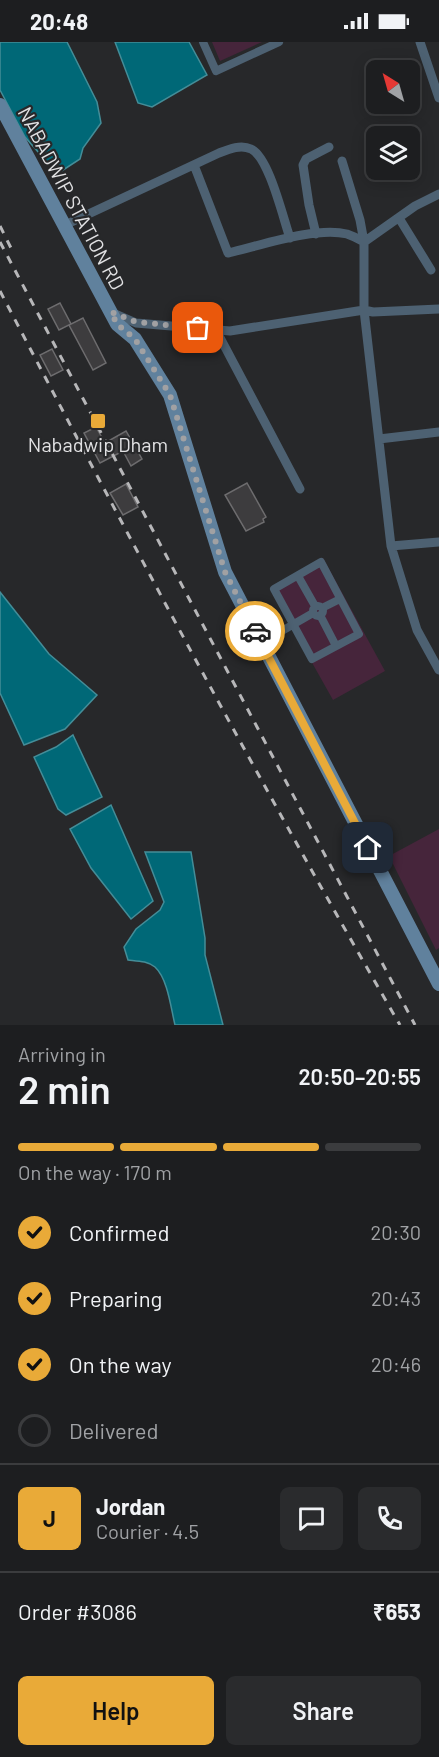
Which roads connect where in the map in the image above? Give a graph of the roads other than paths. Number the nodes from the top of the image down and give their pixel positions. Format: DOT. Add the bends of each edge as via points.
graph roads {
  1 [pos="203,42"];
  2 [pos="279,42"];
  3 [pos="420,42"];
  4 [pos="439,98"];
  5 [pos="0,105"];
  6 [pos="329,147"];
  7 [pos="342,161"];
  8 [pos="194,165"];
  9 [pos="439,194"];
  10 [pos="399,218"];
  11 [pos="64,225"];
  12 [pos="315,234"];
  13 [pos="290,238"];
  14 [pos="364,242"];
  15 [pos="431,270"];
  16 [pos="439,309"];
  17 [pos="364,310"];
  18 [pos="111,312"];
  19 [pos="216,330"];
  20 [pos="439,432"];
  21 [pos="379,439"];
  22 [pos="300,489"];
  23 [pos="439,542"];
  24 [pos="392,546"];
  25 [pos="298,576"];
  26 [pos="340,600"];
  27 [pos="318,611"];
  28 [pos="294,625"];
  29 [pos="261,643"];
  30 [pos="336,646"];
  31 [pos="439,670"];
  32 [pos="439,984"];
  1 -- 2 [label="street" via="216,71"];
  3 -- 4 [label="street"];
  5 -- 11 [label="main road, NABADWIP STATION RD"];
  6 -- 12 [label="street" via="306,159 303,165"];
  7 -- 14 [label="street"];
  8 -- 11 [label="street"];
  8 -- 13 [label="street" via="228,253"];
  8 -- 13 [label="street" via="230,149 252,149 264,161"];
  9 -- 10 [label="street"];
  10 -- 14 [label="street"];
  10 -- 15 [label="street"];
  11 -- 18 [label="main road, NABADWIP STATION RD"];
  12 -- 13 [label="street"];
  12 -- 14 [label="street" via="348,234"];
  14 -- 17 [label="street"];
  16 -- 17 [label="street"];
  17 -- 19 [label="street"];
  17 -- 21 [label="street"];
  18 -- 19 [label="street" via="136,322"];
  18 -- 29 [label="main road, NABADWIP STATION RD" via="117,324 135,339 170,395 225,572"];
  19 -- 22 [label="street"];
  20 -- 21 [label="street"];
  21 -- 24 [label="street"];
  23 -- 24 [label="street"];
  24 -- 31 [label="street" via="417,630"];
  25 -- 26 [label="street" via="321,562"];
  25 -- 27 [label="street"];
  25 -- 28 [label="street" via="274,590"];
  26 -- 27 [label="street"];
  26 -- 30 [label="street" via="358,634"];
  27 -- 28 [label="street"];
  27 -- 30 [label="street"];
  28 -- 29 [label="street"];
  28 -- 30 [label="street" via="312,659"];
  29 -- 32 [label="main road, NABADWIP STATION RD"];
}
